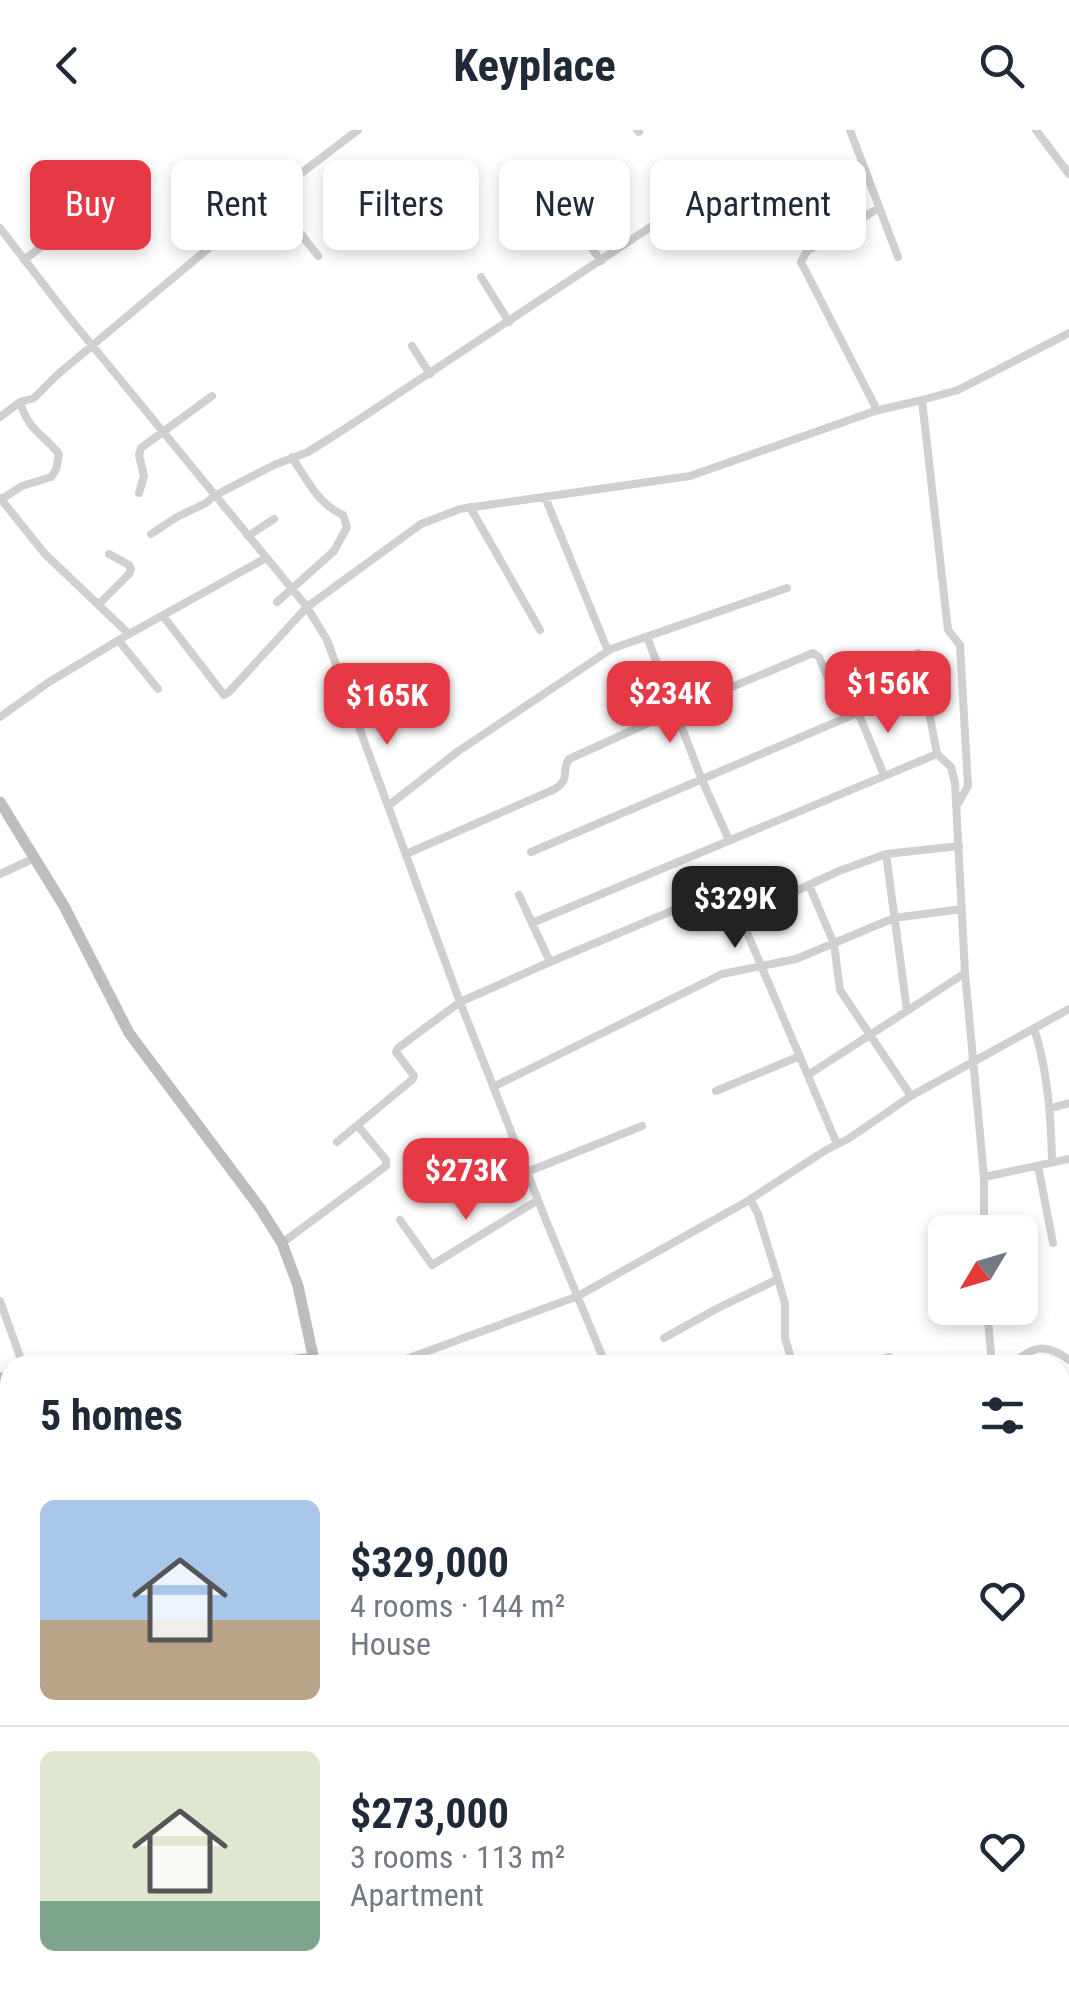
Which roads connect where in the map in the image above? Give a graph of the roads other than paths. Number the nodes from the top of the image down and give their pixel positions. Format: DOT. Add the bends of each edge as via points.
graph roads {
  1 [pos="339,130"];
  2 [pos="358,130"];
  3 [pos="850,130"];
  4 [pos="1036,130"];
  5 [pos="346,139"];
  6 [pos="303,172"];
  7 [pos="1069,174"];
  8 [pos="879,208"];
  9 [pos="0,228"];
  10 [pos="650,228"];
  11 [pos="303,237"];
  12 [pos="37,250"];
  13 [pos="207,250"];
  14 [pos="593,250"];
  15 [pos="318,256"];
  16 [pos="898,257"];
  17 [pos="24,260"];
  18 [pos="601,261"];
  19 [pos="481,276"];
  20 [pos="509,322"];
  21 [pos="1069,334"];
  22 [pos="92,346"];
  23 [pos="412,346"];
  24 [pos="430,374"];
  25 [pos="212,396"];
  26 [pos="922,400"];
  27 [pos="20,402"];
  28 [pos="875,411"];
  29 [pos="1,414"];
  30 [pos="161,431"];
  31 [pos="292,458"];
  32 [pos="139,493"];
  33 [pos="214,496"];
  34 [pos="545,497"];
  35 [pos="1,498"];
  36 [pos="470,507"];
  37 [pos="274,519"];
  38 [pos="151,534"];
  39 [pos="248,536"];
  40 [pos="109,554"];
  41 [pos="266,558"];
  42 [pos="787,588"];
  43 [pos="292,589"];
  44 [pos="276,602"];
  45 [pos="99,604"];
  46 [pos="307,607"];
  47 [pos="163,616"];
  48 [pos="540,630"];
  49 [pos="129,634"];
  50 [pos="647,637"];
  51 [pos="119,641"];
  52 [pos="608,652"];
  53 [pos="918,653"];
  54 [pos="923,685"];
  55 [pos="158,689"];
  56 [pos="677,710"];
  57 [pos="858,712"];
  58 [pos="0,717"];
  59 [pos="845,718"];
  60 [pos="937,754"];
  61 [pos="884,774"];
  62 [pos="702,780"];
  63 [pos="0,802"];
  64 [pos="388,806"];
  65 [pos="956,807"];
  66 [pos="728,840"];
  67 [pos="958,846"];
  68 [pos="532,852"];
  69 [pos="406,854"];
  70 [pos="886,854"];
  71 [pos="35,858"];
  72 [pos="0,874"];
  73 [pos="809,885"];
  74 [pos="519,895"];
  75 [pos="962,908"];
  76 [pos="740,917"];
  77 [pos="894,918"];
  78 [pos="532,923"];
  79 [pos="834,944"];
  80 [pos="550,962"];
  81 [pos="762,966"];
  82 [pos="965,973"];
  83 [pos="460,1002"];
  84 [pos="1069,1010"];
  85 [pos="907,1011"];
  86 [pos="1034,1028"];
  87 [pos="871,1035"];
  88 [pos="800,1056"];
  89 [pos="975,1060"];
  90 [pos="808,1075"];
  91 [pos="493,1086"];
  92 [pos="716,1092"];
  93 [pos="912,1096"];
  94 [pos="1069,1103"];
  95 [pos="1051,1108"];
  96 [pos="358,1126"];
  97 [pos="642,1126"];
  98 [pos="337,1142"];
  99 [pos="837,1144"];
  100 [pos="1069,1159"];
  101 [pos="1052,1162"];
  102 [pos="1038,1166"];
  103 [pos="527,1172"];
  104 [pos="984,1177"];
  105 [pos="750,1199"];
  106 [pos="538,1200"];
  107 [pos="984,1215"];
  108 [pos="400,1220"];
  109 [pos="1053,1243"];
  110 [pos="282,1244"];
  111 [pos="778,1279"];
  112 [pos="578,1296"];
  113 [pos="0,1301"];
  114 [pos="988,1325"];
  115 [pos="664,1338"];
  116 [pos="19,1355"];
  117 [pos="313,1355"];
  118 [pos="417,1355"];
  119 [pos="602,1355"];
  120 [pos="790,1355"];
  121 [pos="991,1355"];
  122 [pos="1023,1355"];
  123 [pos="1062,1355"];
  1 -- 5 [label="street"];
  2 -- 5 [label="street"];
  3 -- 8 [label="street"];
  4 -- 7 [label="street"];
  5 -- 6 [label="street"];
  8 -- 16 [label="street"];
  8 -- 28 [label="street" via="801,262"];
  9 -- 17 [label="street"];
  10 -- 18 [label="street"];
  11 -- 15 [label="street"];
  12 -- 17 [label="street"];
  13 -- 22 [label="street"];
  14 -- 18 [label="street"];
  17 -- 22 [label="street"];
  18 -- 20 [label="street"];
  19 -- 20 [label="street"];
  20 -- 24 [label="street"];
  21 -- 26 [label="street" via="958,390"];
  22 -- 27 [label="street" via="34,398"];
  22 -- 30 [label="street"];
  23 -- 24 [label="street"];
  24 -- 31 [label="street"];
  25 -- 30 [label="street"];
  26 -- 28 [label="street"];
  26 -- 65 [label="street" via="948,630 960,645 968,786"];
  27 -- 29 [label="street"];
  27 -- 35 [label="street" via="32,428 60,454 51,477"];
  28 -- 34 [label="street" via="690,476"];
  30 -- 32 [label="street" via="140,448"];
  30 -- 33 [label="street"];
  31 -- 33 [label="street"];
  31 -- 43 [label="street" via="319,499 343,515 346,528 334,550"];
  33 -- 38 [label="street"];
  33 -- 39 [label="street"];
  34 -- 36 [label="street"];
  34 -- 52 [label="street"];
  35 -- 45 [label="street" via="45,554"];
  36 -- 46 [label="street" via="420,524"];
  36 -- 48 [label="street"];
  37 -- 39 [label="street"];
  39 -- 41 [label="street"];
  40 -- 45 [label="street" via="131,569"];
  41 -- 43 [label="street"];
  41 -- 47 [label="street"];
  42 -- 50 [label="street"];
  43 -- 44 [label="street"];
  43 -- 46 [label="street"];
  45 -- 49 [label="street"];
  46 -- 47 [label="street" via="224,695"];
  46 -- 64 [label="street" via="327,640"];
  47 -- 49 [label="street"];
  49 -- 51 [label="street"];
  50 -- 52 [label="street"];
  50 -- 56 [label="street"];
  51 -- 55 [label="street"];
  51 -- 58 [label="street"];
  52 -- 64 [label="street"];
  53 -- 54 [label="street"];
  54 -- 57 [label="street"];
  54 -- 60 [label="street"];
  56 -- 59 [label="street" via="813,653"];
  56 -- 62 [label="street"];
  56 -- 69 [label="street" via="568,759 566,778 556,788"];
  57 -- 59 [label="street"];
  57 -- 61 [label="street"];
  59 -- 62 [label="street"];
  60 -- 61 [label="street"];
  60 -- 65 [label="street" via="954,774"];
  61 -- 66 [label="street"];
  62 -- 66 [label="street"];
  62 -- 68 [label="street"];
  63 -- 71 [label="street"];
  64 -- 69 [label="street"];
  65 -- 67 [label="street"];
  66 -- 78 [label="street"];
  67 -- 70 [label="street"];
  67 -- 75 [label="street"];
  69 -- 83 [label="street"];
  70 -- 73 [label="street"];
  70 -- 77 [label="street"];
  71 -- 72 [label="street"];
  71 -- 110 [label="street" via="129,1033"];
  73 -- 76 [label="street"];
  73 -- 79 [label="street"];
  74 -- 78 [label="street"];
  75 -- 77 [label="street"];
  75 -- 82 [label="street"];
  76 -- 80 [label="street" via="726,891 718,892"];
  76 -- 81 [label="street"];
  77 -- 79 [label="street"];
  77 -- 85 [label="street"];
  78 -- 80 [label="street"];
  79 -- 81 [label="street"];
  79 -- 87 [label="street" via="840,990"];
  80 -- 83 [label="street"];
  81 -- 88 [label="street"];
  81 -- 91 [label="street" via="722,974"];
  82 -- 85 [label="street"];
  82 -- 89 [label="street"];
  83 -- 91 [label="street"];
  83 -- 96 [label="street" via="398,1048 413,1079"];
  84 -- 86 [label="street"];
  85 -- 87 [label="street"];
  86 -- 89 [label="street"];
  86 -- 95 [label="street"];
  87 -- 90 [label="street"];
  87 -- 93 [label="street"];
  88 -- 90 [label="street"];
  88 -- 92 [label="street"];
  89 -- 93 [label="street"];
  89 -- 104 [label="street"];
  90 -- 99 [label="street"];
  91 -- 103 [label="street"];
  93 -- 99 [label="street"];
  94 -- 95 [label="street"];
  95 -- 101 [label="street"];
  96 -- 98 [label="street"];
  96 -- 110 [label="street" via="386,1166"];
  97 -- 103 [label="street"];
  99 -- 105 [label="street"];
  100 -- 101 [label="street"];
  101 -- 102 [label="street"];
  102 -- 104 [label="street"];
  102 -- 109 [label="street"];
  103 -- 106 [label="street"];
  104 -- 107 [label="street"];
  105 -- 111 [label="street"];
  105 -- 112 [label="street"];
  106 -- 108 [label="street" via="432,1265"];
  106 -- 112 [label="street"];
  110 -- 117 [label="street"];
  111 -- 115 [label="street"];
  111 -- 120 [label="street"];
  112 -- 118 [label="street"];
  112 -- 119 [label="street"];
  113 -- 116 [label="street"];
  114 -- 121 [label="street"];
  122 -- 123 [label="street" via="1040,1348"];
}
